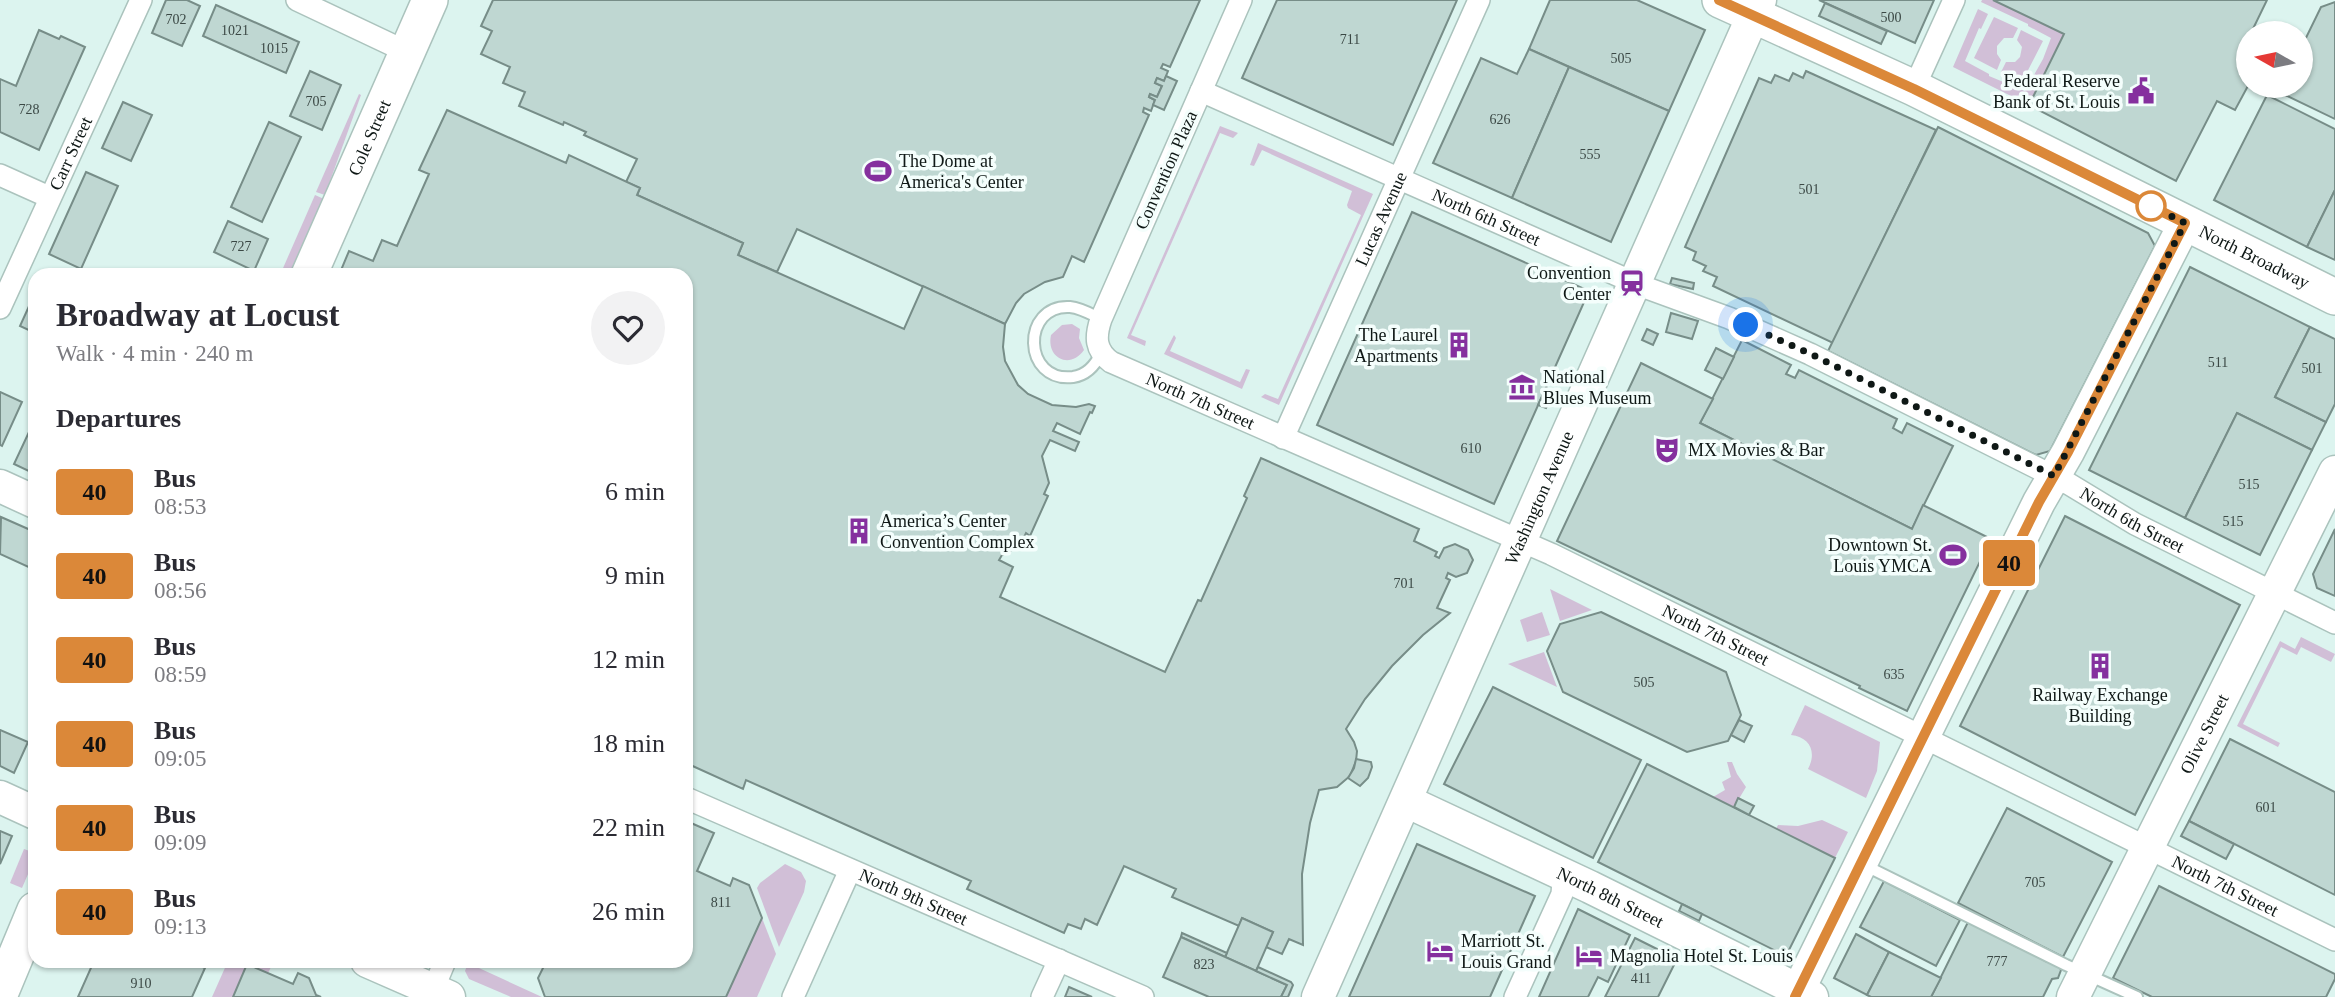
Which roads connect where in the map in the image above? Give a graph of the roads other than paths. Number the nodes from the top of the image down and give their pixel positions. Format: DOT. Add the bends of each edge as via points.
graph roads {
  1 [pos="141,0"];
  2 [pos="297,0"];
  3 [pos="430,0"];
  4 [pos="1241,0"];
  5 [pos="1479,0"];
  6 [pos="1720,0"];
  7 [pos="1954,0"];
  8 [pos="1756,8"];
  9 [pos="407,52"];
  10 [pos="1914,89"];
  11 [pos="1201,91"];
  12 [pos="0,175"];
  13 [pos="1399,179"];
  14 [pos="49,197"];
  15 [pos="2185,223"];
  16 [pos="312,268"];
  17 [pos="1635,282"];
  18 [pos="2335,297"];
  19 [pos="0,308"];
  20 [pos="1101,319"];
  21 [pos="1099,348"];
  22 [pos="1283,438"];
  23 [pos="2335,472"];
  24 [pos="2054,476"];
  25 [pos="0,486"];
  26 [pos="28,499"];
  27 [pos="1521,541"];
  28 [pos="2275,592"];
  29 [pos="2335,623"];
  30 [pos="1924,736"];
  31 [pos="0,797"];
  32 [pos="693,801"];
  33 [pos="1406,801"];
  34 [pos="28,810"];
  35 [pos="2147,848"];
  36 [pos="1861,863"];
  37 [pos="850,870"];
  38 [pos="1556,872"];
  39 [pos="28,927"];
  40 [pos="2335,940"];
  41 [pos="1059,960"];
  42 [pos="381,968"];
  43 [pos="443,968"];
  44 [pos="2079,985"];
  45 [pos="0,993"];
  46 [pos="437,995"];
  47 [pos="1802,995"];
  48 [pos="793,997"];
  49 [pos="1042,997"];
  50 [pos="1143,997"];
  51 [pos="1318,997"];
  52 [pos="1515,997"];
  53 [pos="2137,997"];
  1 -- 14 [label="street, Carr Street"];
  2 -- 9 [label="street"];
  3 -- 9 [label="main road, Cole Street"];
  4 -- 11 [label="street, Convention Plaza"];
  5 -- 13 [label="street, Lucas Avenue"];
  6 -- 8 [label="main road, North Broadway"];
  7 -- 10 [label="street"];
  8 -- 10 [label="main road, North Broadway"];
  8 -- 17 [label="street, Washington Avenue"];
  9 -- 16 [label="main road, Cole Street"];
  10 -- 15 [label="main road, North Broadway"];
  11 -- 13 [label="street, North 6th Street"];
  11 -- 20 [label="street, Convention Plaza"];
  12 -- 14 [label="street"];
  13 -- 17 [label="street, North 6th Street"];
  13 -- 22 [label="street, Lucas Avenue"];
  14 -- 19 [label="street, Carr Street"];
  15 -- 18 [label="main road, North Broadway"];
  15 -- 24 [label="street"];
  17 -- 24 [label="street, North 6th Street" via="1811,354"];
  17 -- 27 [label="street, Washington Avenue"];
  20 -- 21 [label="street, Convention Plaza"];
  20 -- 21 [label="lane" via="1079,309 1058,309 1041,321 1033,341 1046,370 1067,377 1088,371"];
  21 -- 22 [label="street, North 7th Street" via="1111,362"];
  22 -- 27 [label="street, North 7th Street"];
  23 -- 28 [label="street, Olive Street"];
  24 -- 28 [label="street, North 6th Street" via="2135,524"];
  24 -- 30 [label="street"];
  25 -- 26 [label="street"];
  27 -- 30 [label="street, North 7th Street"];
  27 -- 33 [label="street, Washington Avenue"];
  28 -- 29 [label="street, North 6th Street"];
  28 -- 35 [label="street, Olive Street"];
  30 -- 35 [label="street, North 7th Street"];
  30 -- 36 [label="street"];
  31 -- 34 [label="street"];
  32 -- 37 [label="street, North 9th Street"];
  33 -- 38 [label="street, North 8th Street"];
  33 -- 51 [label="street, Washington Avenue"];
  35 -- 40 [label="street, North 7th Street"];
  35 -- 44 [label="street, Olive Street"];
  36 -- 44 [label="lane"];
  36 -- 47 [label="street"];
  37 -- 41 [label="street, North 9th Street"];
  37 -- 48 [label="street"];
  38 -- 47 [label="street, North 8th Street"];
  38 -- 52 [label="street" via="1563,881 1562,894"];
  39 -- 45 [label="main road"];
  41 -- 49 [label="street"];
  41 -- 50 [label="street, North 9th Street"];
  42 -- 46 [label="street"];
  43 -- 46 [label="street"];
  44 -- 53 [label="lane"];
}
